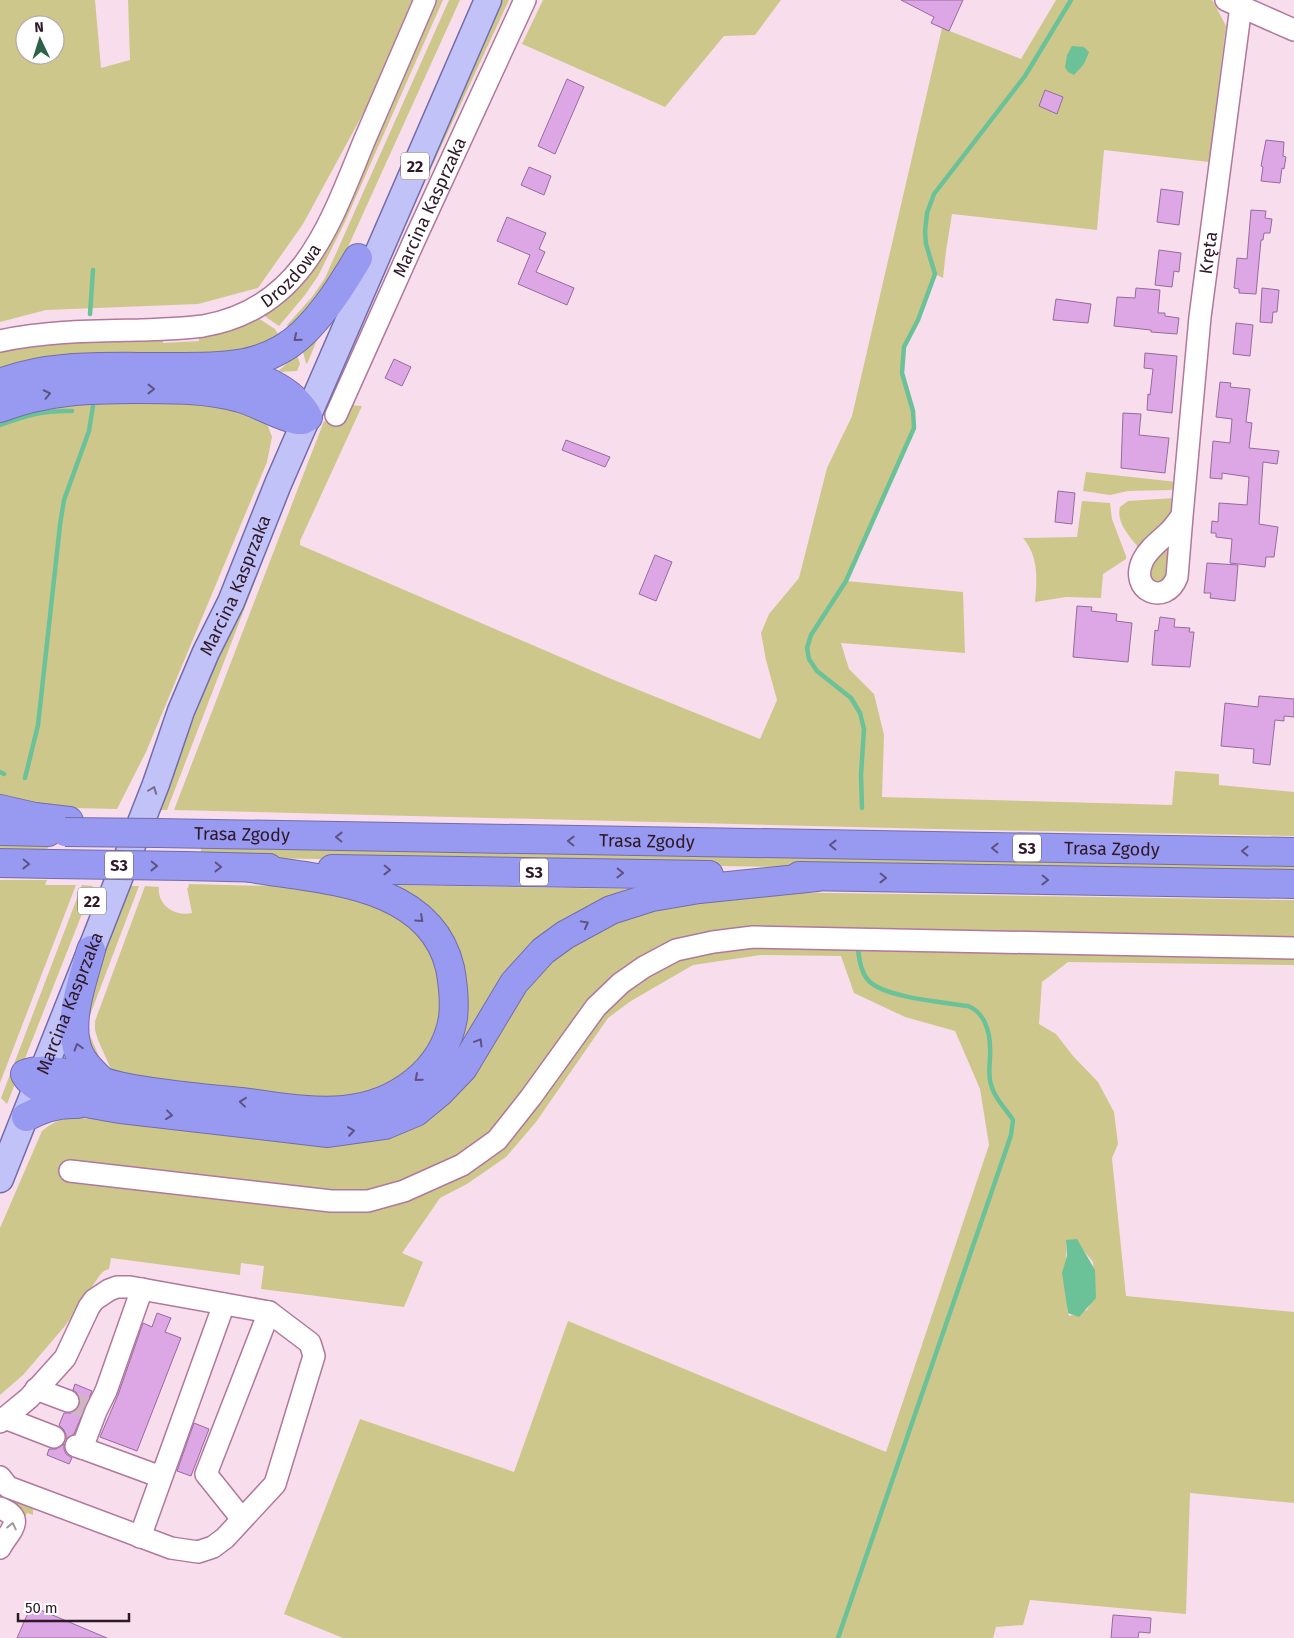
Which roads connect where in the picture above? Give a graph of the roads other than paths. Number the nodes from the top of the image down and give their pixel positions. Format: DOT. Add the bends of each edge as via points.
graph roads {
  1 [pos="425,0"];
  2 [pos="470,0"];
  3 [pos="488,0"];
  4 [pos="525,0"];
  5 [pos="1234,3"];
  6 [pos="1294,30"];
  7 [pos="358,258"];
  8 [pos="0,341"];
  9 [pos="222,368"];
  10 [pos="0,383"];
  11 [pos="0,408"];
  12 [pos="298,413"];
  13 [pos="336,416"];
  14 [pos="1182,516"];
  15 [pos="0,809"];
  16 [pos="67,827"];
  17 [pos="0,831"];
  18 [pos="1294,852"];
  19 [pos="0,863"];
  20 [pos="251,868"];
  21 [pos="817,876"];
  22 [pos="1294,884"];
  23 [pos="1294,948"];
  24 [pos="92,950"];
  25 [pos="35,1078"];
  26 [pos="99,1094"];
  27 [pos="26,1117"];
  28 [pos="0,1143"];
  29 [pos="70,1171"];
  30 [pos="0,1179"];
  31 [pos="142,1289"];
  32 [pos="224,1304"];
  33 [pos="269,1312"];
  34 [pos="36,1389"];
  35 [pos="68,1401"];
  36 [pos="2,1420"];
  37 [pos="54,1437"];
  38 [pos="0,1477"];
  39 [pos="161,1477"];
  40 [pos="0,1508"];
  41 [pos="242,1519"];
  42 [pos="140,1537"];
  43 [pos="0,1548"];
  1 -- 8 [label="street, Drozdowa" via="323,235 306,263 264,304 236,317 202,326 56,332"];
  2 -- 7 [label="main road, Marcina Kasprzaka / 22"];
  3 -- 12 [label="main road, Marcina Kasprzaka / 22" via="377,255"];
  4 -- 13 [label="street, Marcina Kasprzaka"];
  5 -- 6 [label="street"];
  5 -- 14 [label="street, Kręta"];
  7 -- 9 [label="highway, one-way" via="334,297 311,325 286,347 267,356"];
  7 -- 12 [label="main road, Marcina Kasprzaka / 22"];
  9 -- 10 [label="highway" via="58,369"];
  9 -- 12 [label="highway" via="266,381 282,390"];
  11 -- 12 [label="highway, one-way" via="56,392 177,389 212,392"];
  24 -- 12 [label="main road, Marcina Kasprzaka / 22, one-way" via="181,711 231,602 278,484"];
  12 -- 25 [label="main road, Marcina Kasprzaka / 22" via="138,779"];
  15 -- 16 [label="highway"];
  16 -- 17 [label="highway"];
  18 -- 16 [label="highway, Trasa Zgody / S3, one-way, bridge" via="197,834"];
  19 -- 20 [label="highway, Trasa Zgody / S3, one-way, bridge"];
  20 -- 21 [label="highway, Trasa Zgody / S3, one-way"];
  20 -- 26 [label="highway, one-way" via="356,885 401,904 425,923 440,942 447,958 454,994 447,1042 434,1062 419,1079 381,1101 344,1110 291,1109 154,1093"];
  21 -- 22 [label="highway, Trasa Zgody / S3, one-way"];
  26 -- 21 [label="highway, one-way" via="140,1111 328,1133 385,1125 416,1112 439,1094 463,1068 514,983 543,951 565,935 611,910 652,897 699,888"];
  23 -- 29 [label="street" via="753,937 713,942 676,950 621,983 596,1007 497,1140 462,1164 404,1191 368,1201 331,1201"];
  24 -- 25 [label="main road, Marcina Kasprzaka / 22"];
  26 -- 24 [label="highway, one-way" via="79,1054 74,1030 77,1003"];
  25 -- 26 [label="highway" via="50,1093"];
  25 -- 27 [label="main road, Marcina Kasprzaka / 22"];
  25 -- 28 [label="main road, Marcina Kasprzaka / 22"];
  26 -- 27 [label="highway" via="50,1106"];
  27 -- 30 [label="main road, Marcina Kasprzaka / 22"];
  31 -- 32 [label="street"];
  31 -- 34 [label="street" via="118,1287 94,1300 65,1358"];
  31 -- 39 [label="street" via="106,1391 93,1410 79,1447"];
  32 -- 33 [label="street"];
  32 -- 39 [label="street"];
  33 -- 41 [label="street" via="206,1474"];
  33 -- 41 [label="street" via="310,1342 314,1356 275,1484"];
  34 -- 35 [label="street"];
  34 -- 36 [label="street"];
  36 -- 37 [label="street"];
  38 -- 42 [label="street" via="8,1486"];
  39 -- 42 [label="street"];
  43 -- 40 [label="street, one-way" via="10,1535 14,1520 10,1513"];
  41 -- 42 [label="street" via="219,1543 198,1552 171,1548"];
}
